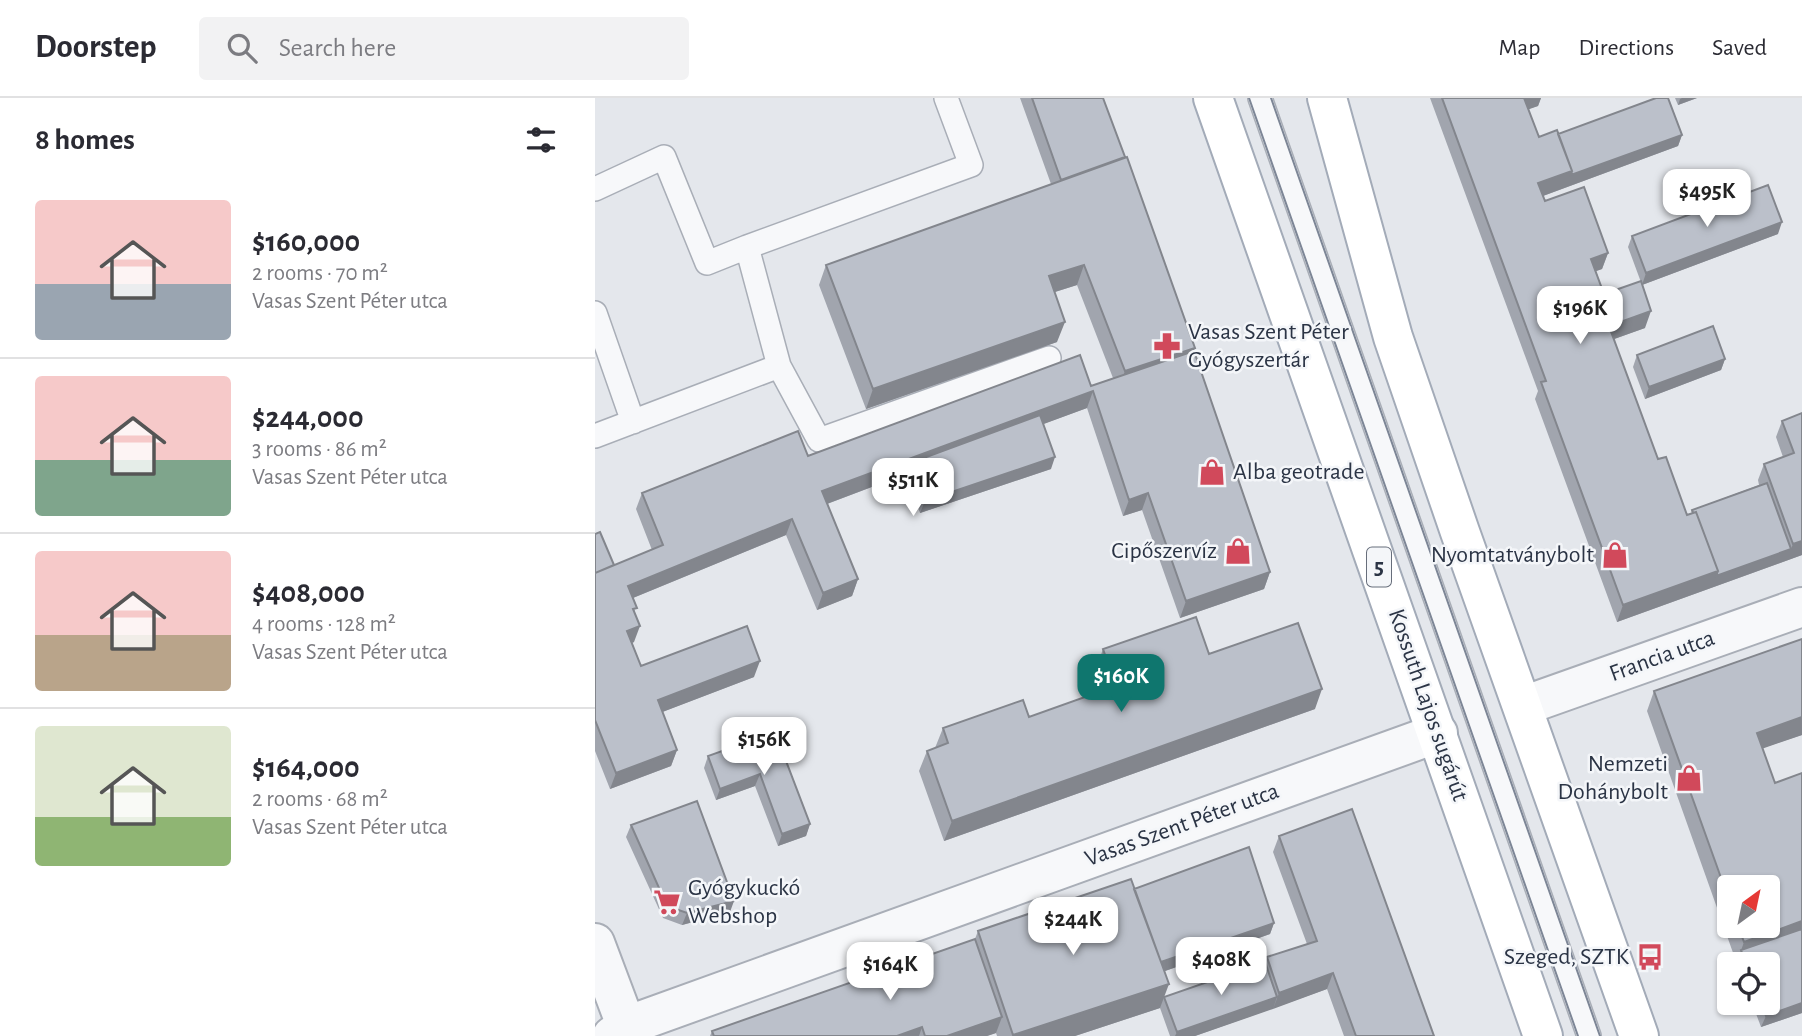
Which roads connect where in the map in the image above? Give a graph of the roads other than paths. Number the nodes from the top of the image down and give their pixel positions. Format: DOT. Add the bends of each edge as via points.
graph roads {
  1 [pos="946,98"];
  2 [pos="1213,98"];
  3 [pos="1261,98"];
  4 [pos="1327,98"];
  5 [pos="595,189"];
  6 [pos="747,247"];
  7 [pos="595,313"];
  8 [pos="1049,358"];
  9 [pos="779,366"];
  10 [pos="633,422"];
  11 [pos="595,436"];
  12 [pos="1802,607"];
  13 [pos="1523,706"];
  14 [pos="1438,733"];
  15 [pos="595,943"];
  16 [pos="623,1033"];
  17 [pos="1543,1036"];
  18 [pos="1589,1036"];
  19 [pos="1639,1036"];
  1 -- 6 [label="lane" via="971,165"];
  2 -- 14 [label="main road, Kossuth Lajos sugárút / 5"];
  3 -- 18 [label="lane, Kossuth Lajos sugárút"];
  4 -- 13 [label="main road" via="1393,337"];
  5 -- 6 [label="lane" via="664,157 707,263"];
  6 -- 9 [label="lane"];
  7 -- 10 [label="lane"];
  8 -- 9 [label="lane" via="819,440"];
  9 -- 10 [label="lane"];
  10 -- 11 [label="lane"];
  12 -- 13 [label="street, Francia utca"];
  13 -- 19 [label="main road"];
  14 -- 16 [label="street, Vasas Szent Péter utca"];
  14 -- 17 [label="main road, Kossuth Lajos sugárút / 5"];
  15 -- 16 [label="street"];
}
